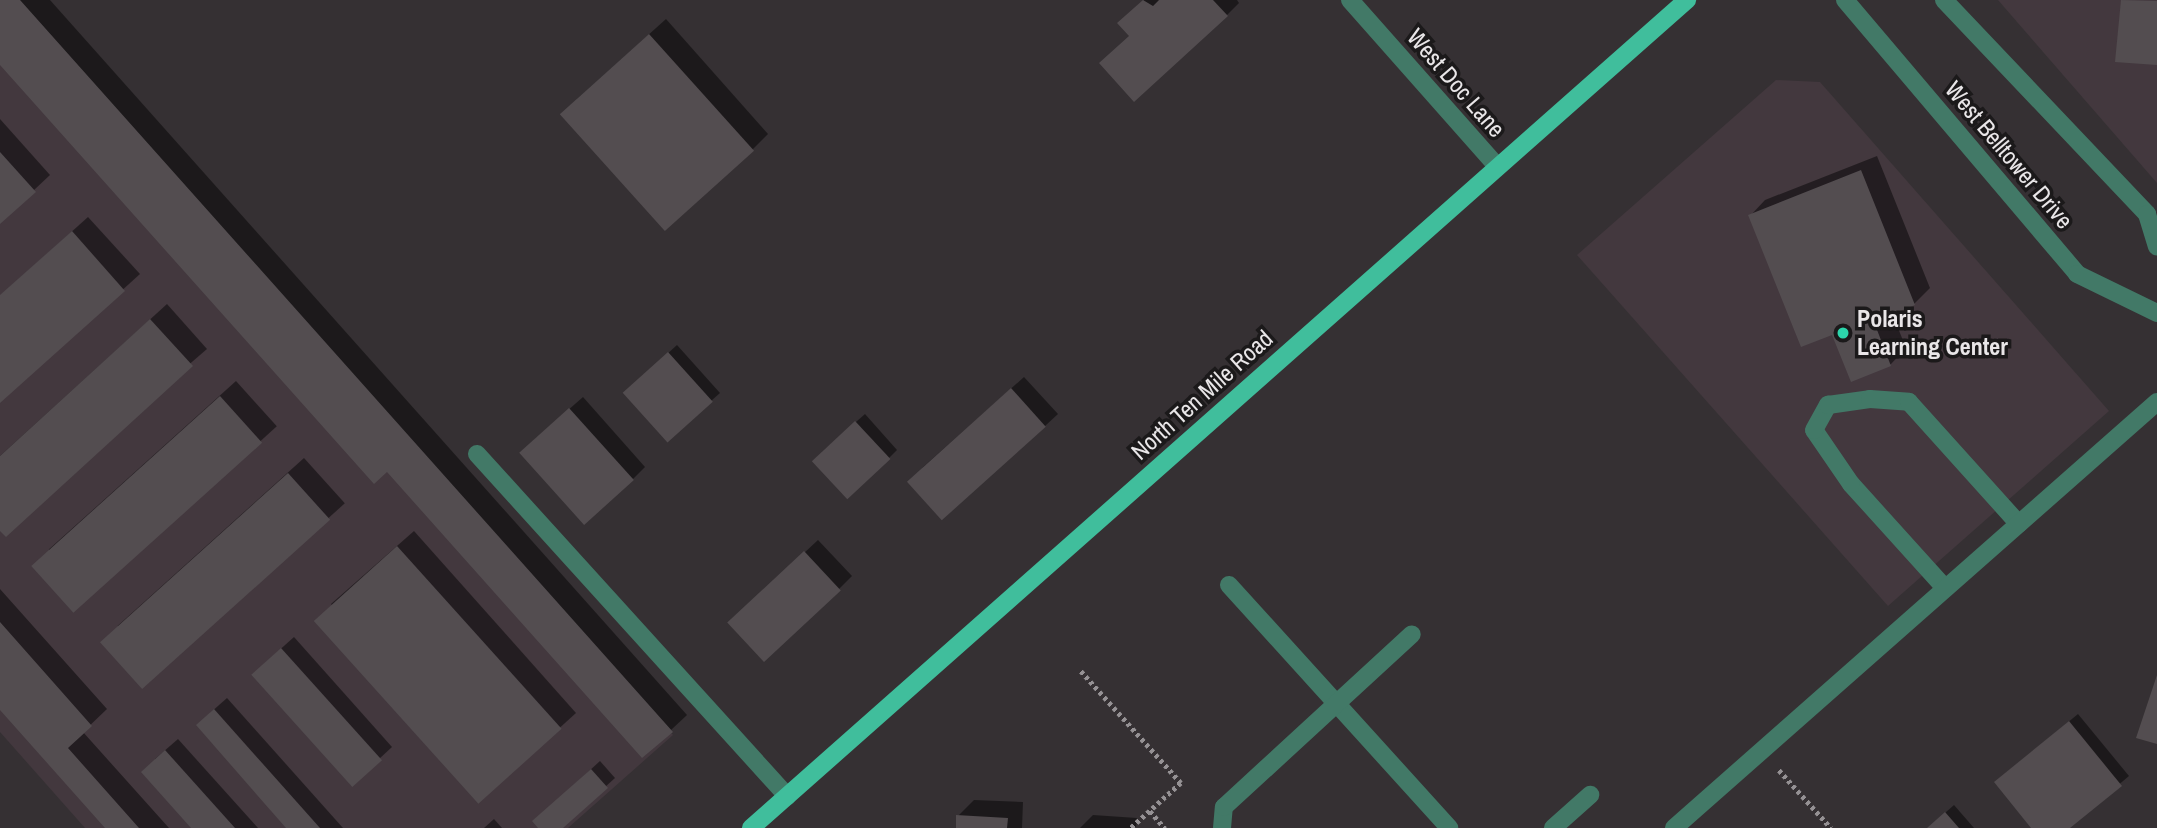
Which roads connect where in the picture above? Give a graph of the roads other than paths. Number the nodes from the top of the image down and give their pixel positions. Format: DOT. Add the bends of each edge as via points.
graph roads {
  1 [pos="1350,0"];
  2 [pos="1687,0"];
  3 [pos="1846,0"];
  4 [pos="1944,0"];
  5 [pos="1497,166"];
  6 [pos="2157,247"];
  7 [pos="2157,313"];
  8 [pos="2157,402"];
  9 [pos="477,454"];
  10 [pos="2019,524"];
  11 [pos="1229,585"];
  12 [pos="1945,588"];
  13 [pos="1412,634"];
  14 [pos="1336,703"];
  15 [pos="1590,794"];
  16 [pos="787,796"];
  17 [pos="751,828"];
  18 [pos="1222,828"];
  19 [pos="1448,828"];
  20 [pos="1553,828"];
  21 [pos="1674,828"];
  1 -- 5 [label="street, West Doc Lane"];
  2 -- 5 [label="main road, North Ten Mile Road"];
  3 -- 7 [label="street, West Belltower Drive" via="2077,274"];
  4 -- 6 [label="street" via="2147,214"];
  5 -- 16 [label="main road, North Ten Mile Road"];
  8 -- 10 [label="street"];
  9 -- 16 [label="street"];
  10 -- 12 [label="street"];
  10 -- 12 [label="street" via="1909,402 1870,399 1828,405 1814,430 1851,484"];
  11 -- 14 [label="street"];
  12 -- 21 [label="street"];
  13 -- 14 [label="street"];
  14 -- 18 [label="street" via="1223,807"];
  14 -- 19 [label="street"];
  15 -- 20 [label="street"];
  16 -- 17 [label="main road, North Ten Mile Road"];
}
